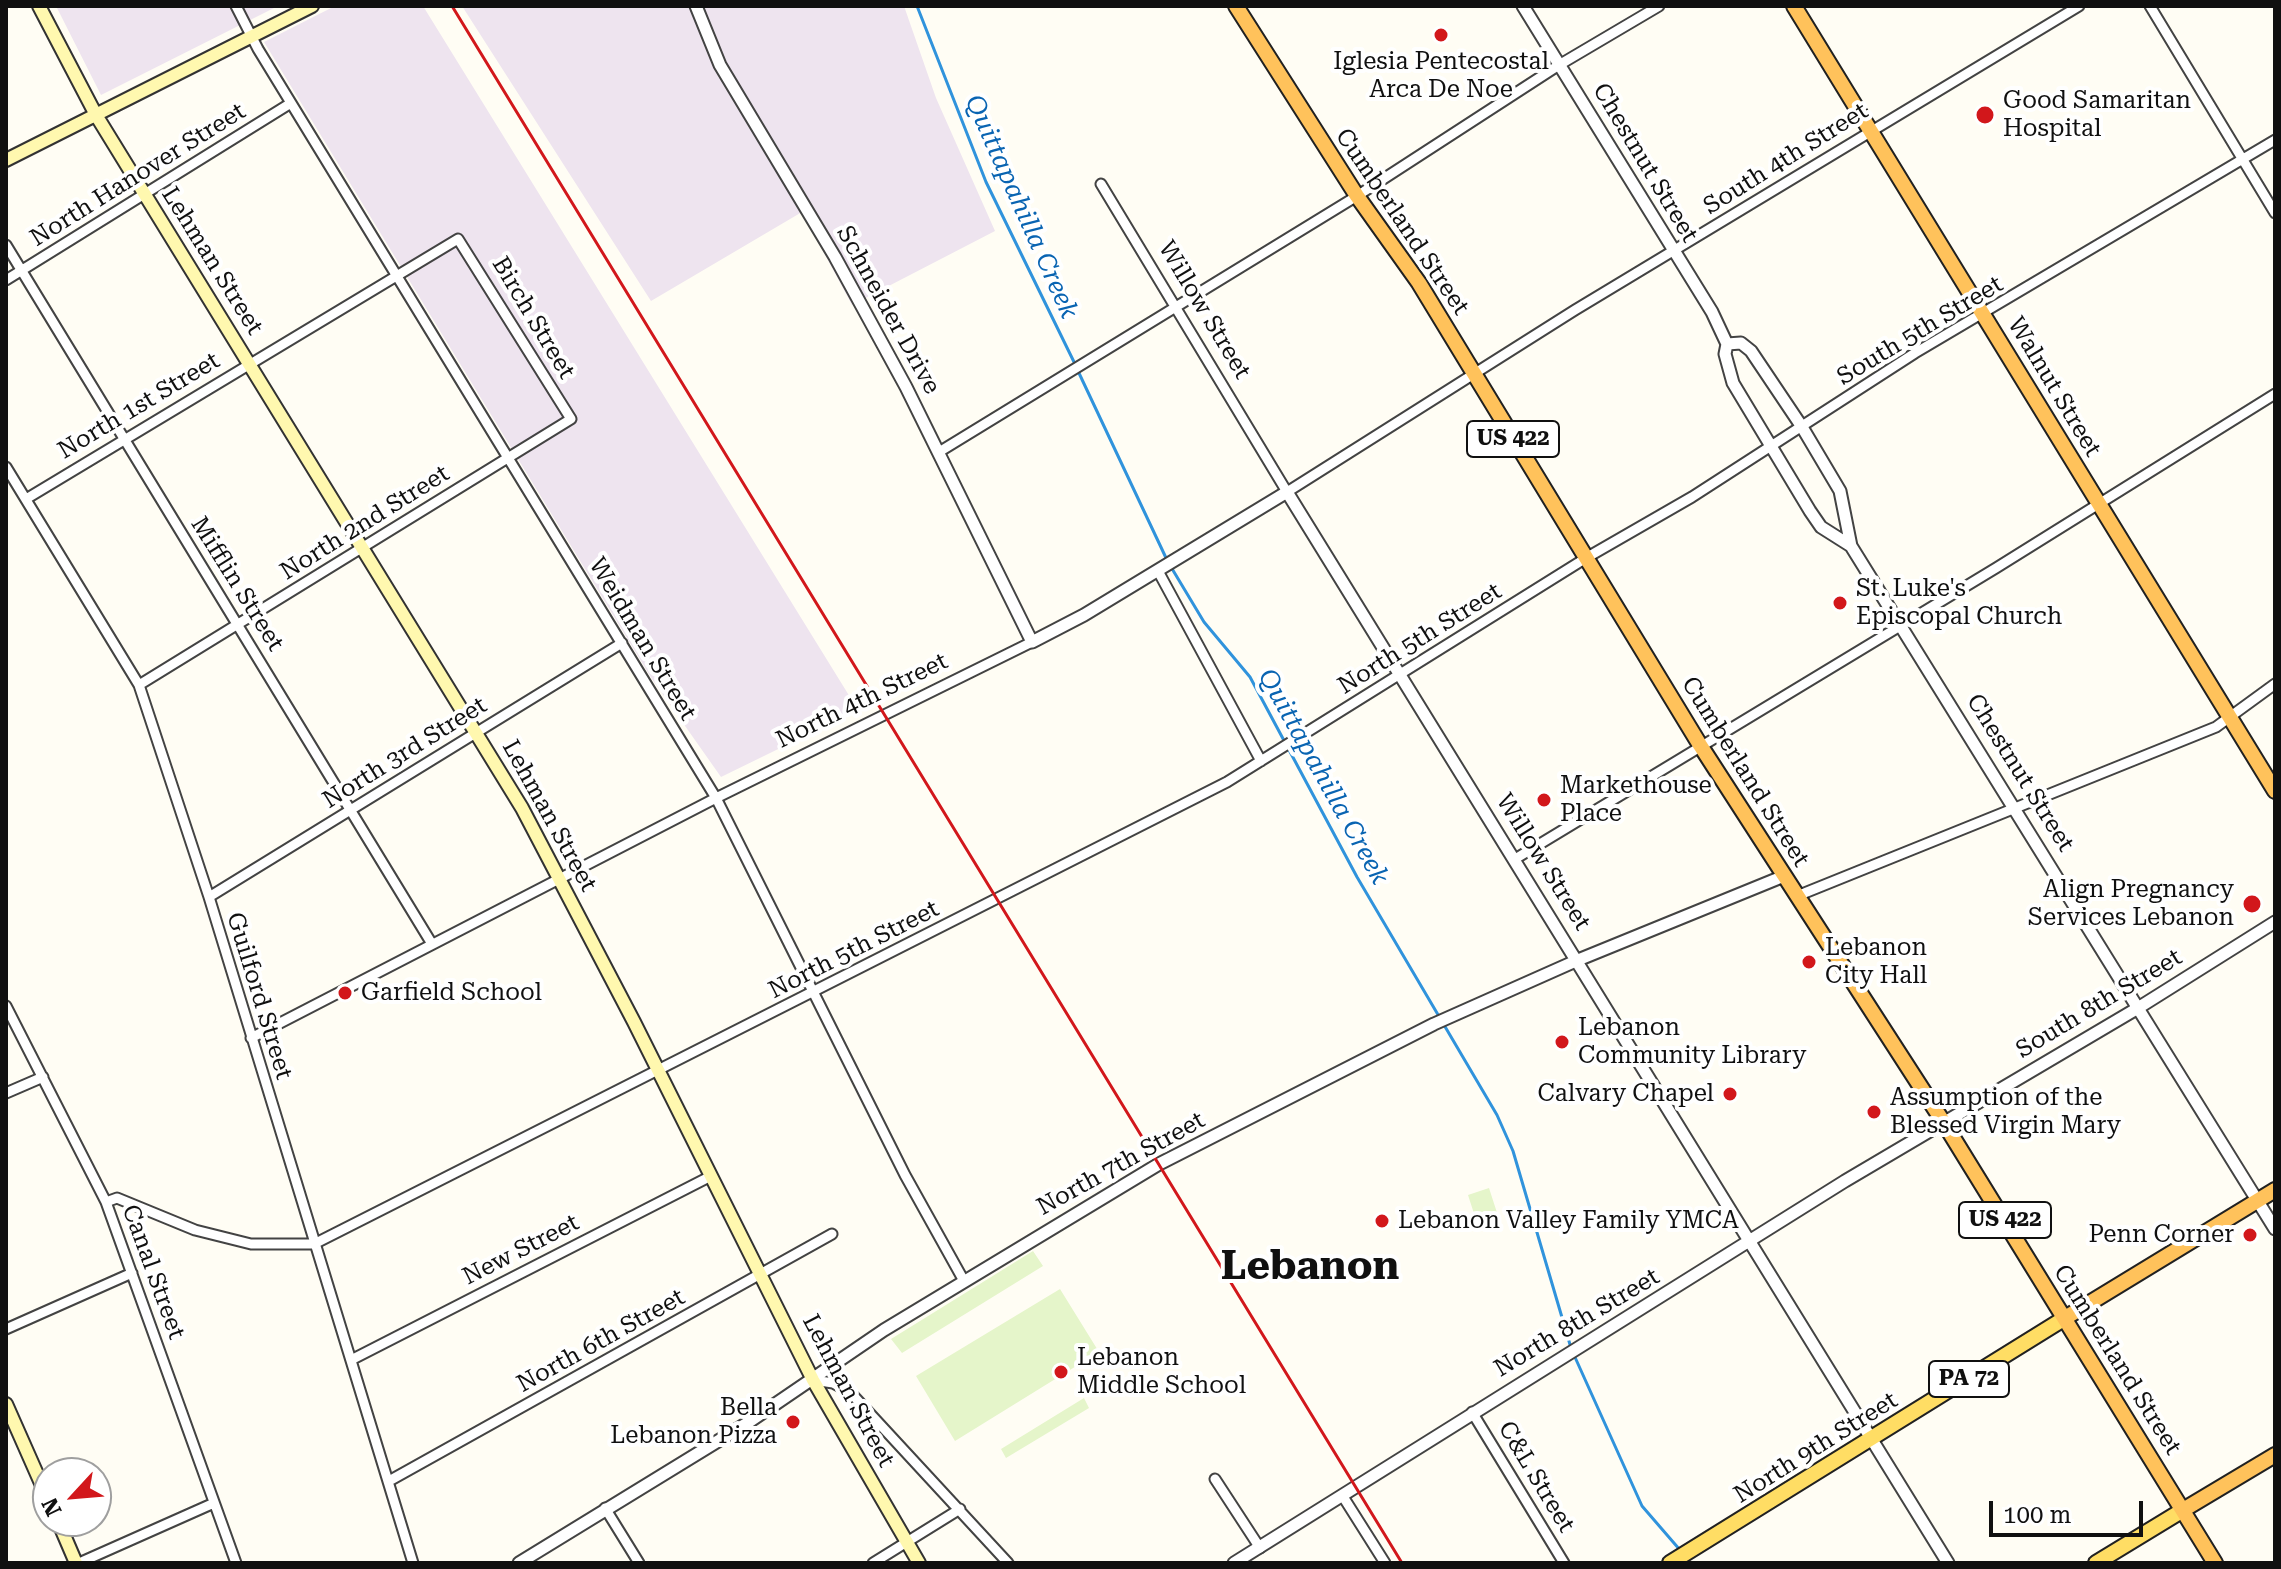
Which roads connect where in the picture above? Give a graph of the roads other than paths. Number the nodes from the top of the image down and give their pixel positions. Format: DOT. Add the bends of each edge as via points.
graph roads {
  1 [pos="39,6"];
  2 [pos="236,6"];
  3 [pos="312,6"];
  4 [pos="696,6"];
  5 [pos="1523,6"];
  6 [pos="1659,6"];
  7 [pos="1794,6"];
  8 [pos="2079,6"];
  9 [pos="2150,6"];
  10 [pos="1239,7"];
  11 [pos="251,37"];
  12 [pos="1559,65"];
  13 [pos="291,103"];
  14 [pos="96,115"];
  15 [pos="1871,130"];
  16 [pos="2275,140"];
  17 [pos="2243,159"];
  18 [pos="6,160"];
  19 [pos="1101,184"];
  20 [pos="145,195"];
  21 [pos="1357,196"];
  22 [pos="2275,213"];
  23 [pos="458,239"];
  24 [pos="6,245"];
  25 [pos="1673,252"];
  26 [pos="21,271"];
  27 [pos="395,274"];
  28 [pos="6,280"];
  29 [pos="1177,304"];
  30 [pos="1984,314"];
  31 [pos="1727,344"];
  32 [pos="250,362"];
  33 [pos="1475,374"];
  34 [pos="2275,394"];
  35 [pos="571,419"];
  36 [pos="1802,427"];
  37 [pos="125,438"];
  38 [pos="1771,446"];
  39 [pos="939,452"];
  40 [pos="508,458"];
  41 [pos="6,467"];
  42 [pos="1287,492"];
  43 [pos="26,499"];
  44 [pos="2100,504"];
  45 [pos="1851,546"];
  46 [pos="362,548"];
  47 [pos="1586,558"];
  48 [pos="1165,567"];
  49 [pos="239,623"];
  50 [pos="1899,625"];
  51 [pos="1032,642"];
  52 [pos="622,643"];
  53 [pos="1400,675"];
  54 [pos="2275,684"];
  55 [pos="139,685"];
  56 [pos="2229,715"];
  57 [pos="477,732"];
  58 [pos="1700,745"];
  59 [pos="1261,761"];
  60 [pos="2275,791"];
  61 [pos="716,798"];
  62 [pos="2017,808"];
  63 [pos="352,809"];
  64 [pos="1515,859"];
  65 [pos="1784,876"];
  66 [pos="560,878"];
  67 [pos="1797,896"];
  68 [pos="209,897"];
  69 [pos="2275,922"];
  70 [pos="432,944"];
  71 [pos="1578,960"];
  72 [pos="814,993"];
  73 [pos="6,1006"];
  74 [pos="2138,1008"];
  75 [pos="251,1038"];
  76 [pos="658,1071"];
  77 [pos="43,1077"];
  78 [pos="6,1093"];
  79 [pos="1944,1123"];
  80 [pos="711,1176"];
  81 [pos="2275,1190"];
  82 [pos="2257,1201"];
  83 [pos="106,1202"];
  84 [pos="2275,1229"];
  85 [pos="832,1234"];
  86 [pos="1751,1241"];
  87 [pos="314,1244"];
  88 [pos="132,1273"];
  89 [pos="762,1273"];
  90 [pos="964,1281"];
  91 [pos="2065,1318"];
  92 [pos="6,1329"];
  93 [pos="351,1360"];
  94 [pos="813,1380"];
  95 [pos="6,1404"];
  96 [pos="1472,1412"];
  97 [pos="1872,1439"];
  98 [pos="2275,1455"];
  99 [pos="32,1463"];
  100 [pos="1215,1479"];
  101 [pos="389,1481"];
  102 [pos="1342,1495"];
  103 [pos="214,1503"];
  104 [pos="605,1508"];
  105 [pos="960,1509"];
  106 [pos="2183,1510"];
  107 [pos="66,1537"];
  108 [pos="906,1542"];
  109 [pos="1260,1548"];
  110 [pos="78,1563"];
  111 [pos="236,1563"];
  112 [pos="413,1563"];
  113 [pos="519,1563"];
  114 [pos="639,1563"];
  115 [pos="873,1563"];
  116 [pos="919,1563"];
  117 [pos="1008,1563"];
  118 [pos="1234,1563"];
  119 [pos="1385,1563"];
  120 [pos="1564,1563"];
  121 [pos="1670,1563"];
  122 [pos="1948,1563"];
  123 [pos="2096,1563"];
  124 [pos="2215,1563"];
  1 -- 14 [label="main road, Lehman Street"];
  2 -- 11 [label="street, Weidman Street"];
  3 -- 11 [label="main road"];
  4 -- 39 [label="street, Schneider Drive" via="720,65 848,281"];
  5 -- 12 [label="street, Chestnut Street"];
  6 -- 12 [label="street"];
  7 -- 15 [label="highway, Walnut Street"];
  8 -- 15 [label="street, South 4th Street"];
  9 -- 17 [label="street"];
  10 -- 21 [label="highway, Cumberland Street / US 422"];
  11 -- 13 [label="street, Weidman Street"];
  11 -- 14 [label="main road"];
  12 -- 21 [label="street"];
  12 -- 25 [label="street, Chestnut Street"];
  13 -- 20 [label="street, North Hanover Street"];
  13 -- 27 [label="street, Weidman Street"];
  14 -- 18 [label="main road"];
  14 -- 20 [label="main road, Lehman Street"];
  15 -- 25 [label="street, South 4th Street"];
  15 -- 30 [label="highway, Walnut Street"];
  16 -- 17 [label="street, South 5th Street"];
  17 -- 22 [label="street"];
  17 -- 30 [label="street, South 5th Street"];
  19 -- 29 [label="street, Willow Street"];
  20 -- 26 [label="street, North Hanover Street"];
  20 -- 32 [label="main road, Lehman Street"];
  21 -- 29 [label="street"];
  21 -- 33 [label="highway, Cumberland Street / US 422"];
  23 -- 27 [label="street, North 1st Street"];
  23 -- 35 [label="street, Birch Street"];
  24 -- 26 [label="street, Mifflin Street"];
  25 -- 31 [label="street, Chestnut Street"];
  25 -- 33 [label="street, South 4th Street"];
  26 -- 28 [label="street, North Hanover Street"];
  26 -- 37 [label="street, Mifflin Street"];
  27 -- 32 [label="street, North 1st Street"];
  27 -- 40 [label="street, Weidman Street"];
  29 -- 39 [label="street"];
  29 -- 42 [label="street, Willow Street"];
  30 -- 36 [label="street, South 5th Street"];
  30 -- 44 [label="highway, Walnut Street"];
  31 -- 36 [label="street, Chestnut Street" via="1741,343 1751,351"];
  31 -- 38 [label="street, Chestnut Street" via="1733,383"];
  32 -- 37 [label="street, North 1st Street"];
  32 -- 46 [label="main road, Lehman Street"];
  33 -- 42 [label="street, North 4th Street"];
  33 -- 47 [label="highway, Cumberland Street / US 422"];
  34 -- 44 [label="street"];
  35 -- 40 [label="street, North 2nd Street"];
  36 -- 38 [label="street, South 5th Street"];
  36 -- 45 [label="street, Chestnut Street" via="1840,491"];
  37 -- 43 [label="street, North 1st Street"];
  37 -- 49 [label="street, Mifflin Street"];
  38 -- 45 [label="street, Chestnut Street" via="1821,527"];
  38 -- 47 [label="street, South 5th Street"];
  39 -- 51 [label="street, Schneider Drive"];
  40 -- 46 [label="street, North 2nd Street"];
  40 -- 52 [label="street, Weidman Street"];
  41 -- 43 [label="street, Guilford Street"];
  42 -- 48 [label="street, North 4th Street"];
  42 -- 53 [label="street, Willow Street"];
  43 -- 55 [label="street, Guilford Street"];
  44 -- 50 [label="street"];
  44 -- 56 [label="highway, Walnut Street"];
  45 -- 50 [label="street, Chestnut Street"];
  46 -- 49 [label="street, North 2nd Street"];
  46 -- 57 [label="main road, Lehman Street"];
  47 -- 53 [label="street, North 5th Street"];
  47 -- 58 [label="highway, Cumberland Street / US 422"];
  48 -- 51 [label="street, North 4th Street"];
  48 -- 59 [label="street"];
  49 -- 55 [label="street, North 2nd Street"];
  49 -- 63 [label="street, Mifflin Street"];
  50 -- 58 [label="street"];
  50 -- 62 [label="street, Chestnut Street"];
  51 -- 61 [label="street, North 4th Street"];
  52 -- 57 [label="street, North 3rd Street"];
  52 -- 61 [label="street, Weidman Street"];
  53 -- 59 [label="street, North 5th Street"];
  53 -- 64 [label="street, Willow Street"];
  54 -- 56 [label="street"];
  55 -- 68 [label="street, Guilford Street"];
  56 -- 60 [label="highway, Walnut Street"];
  56 -- 62 [label="street" via="2216,727"];
  57 -- 63 [label="street, North 3rd Street"];
  57 -- 66 [label="main road, Lehman Street"];
  58 -- 64 [label="street"];
  58 -- 65 [label="highway, Cumberland Street / US 422"];
  59 -- 72 [label="street, North 5th Street"];
  61 -- 66 [label="street, North 4th Street"];
  61 -- 72 [label="street, Weidman Street"];
  62 -- 67 [label="street"];
  62 -- 74 [label="street, Chestnut Street"];
  63 -- 68 [label="street, North 3rd Street"];
  63 -- 70 [label="street, Mifflin Street"];
  64 -- 71 [label="street, Willow Street"];
  65 -- 67 [label="highway, Cumberland Street / US 422"];
  65 -- 71 [label="street, North 7th Street"];
  66 -- 70 [label="street, North 4th Street"];
  66 -- 76 [label="main road, Lehman Street"];
  67 -- 79 [label="highway, Cumberland Street / US 422"];
  68 -- 75 [label="street, Guilford Street"];
  69 -- 74 [label="street, South 8th Street"];
  70 -- 75 [label="street, North 4th Street"];
  71 -- 86 [label="street, Willow Street"];
  71 -- 90 [label="street, North 7th Street" via="1434,1024 1159,1164"];
  72 -- 76 [label="street, North 5th Street"];
  72 -- 90 [label="street, Weidman Street"];
  73 -- 77 [label="street, Canal Street"];
  74 -- 79 [label="street, South 8th Street"];
  74 -- 82 [label="street, Chestnut Street"];
  75 -- 87 [label="street, Guilford Street"];
  76 -- 80 [label="main road, Lehman Street"];
  76 -- 87 [label="street, North 5th Street"];
  77 -- 78 [label="street"];
  77 -- 83 [label="street, Canal Street"];
  79 -- 86 [label="street, North 8th Street"];
  79 -- 91 [label="highway, Cumberland Street / US 422"];
  80 -- 89 [label="main road, Lehman Street"];
  80 -- 93 [label="street, New Street"];
  81 -- 82 [label="highway, PA 72"];
  82 -- 84 [label="street, Chestnut Street"];
  82 -- 91 [label="highway, PA 72"];
  83 -- 87 [label="street, North 5th Street" via="117,1198 195,1230 251,1244"];
  83 -- 88 [label="street, Canal Street"];
  85 -- 89 [label="street, North 6th Street"];
  86 -- 96 [label="street, North 8th Street"];
  86 -- 97 [label="street, Willow Street"];
  87 -- 93 [label="street, Guilford Street"];
  88 -- 92 [label="street"];
  88 -- 103 [label="street, Canal Street"];
  89 -- 94 [label="main road, Lehman Street"];
  89 -- 101 [label="street, North 6th Street"];
  90 -- 94 [label="street, North 7th Street"];
  91 -- 97 [label="main road, North 9th Street / PA 72"];
  91 -- 106 [label="highway, Cumberland Street / US 422"];
  93 -- 101 [label="street, Guilford Street"];
  94 -- 104 [label="street, North 7th Street"];
  94 -- 105 [label="street" via="850,1392"];
  94 -- 108 [label="main road, Lehman Street"];
  95 -- 99 [label="main road"];
  96 -- 102 [label="street, North 8th Street"];
  96 -- 120 [label="street, C&L Street"];
  97 -- 121 [label="main road, North 9th Street / PA 72"];
  97 -- 122 [label="street, Willow Street"];
  98 -- 106 [label="highway"];
  100 -- 109 [label="street"];
  101 -- 112 [label="street, Guilford Street"];
  102 -- 109 [label="street, North 8th Street"];
  102 -- 119 [label="street"];
  103 -- 110 [label="street"];
  103 -- 111 [label="street, Canal Street"];
  104 -- 113 [label="street, North 7th Street"];
  104 -- 114 [label="street"];
  105 -- 108 [label="street"];
  105 -- 117 [label="street"];
  106 -- 123 [label="main road"];
  106 -- 124 [label="highway, Cumberland Street / US 422"];
  107 -- 110 [label="main road"];
  108 -- 115 [label="street"];
  108 -- 116 [label="main road, Lehman Street"];
  109 -- 118 [label="street, North 8th Street"];
}
